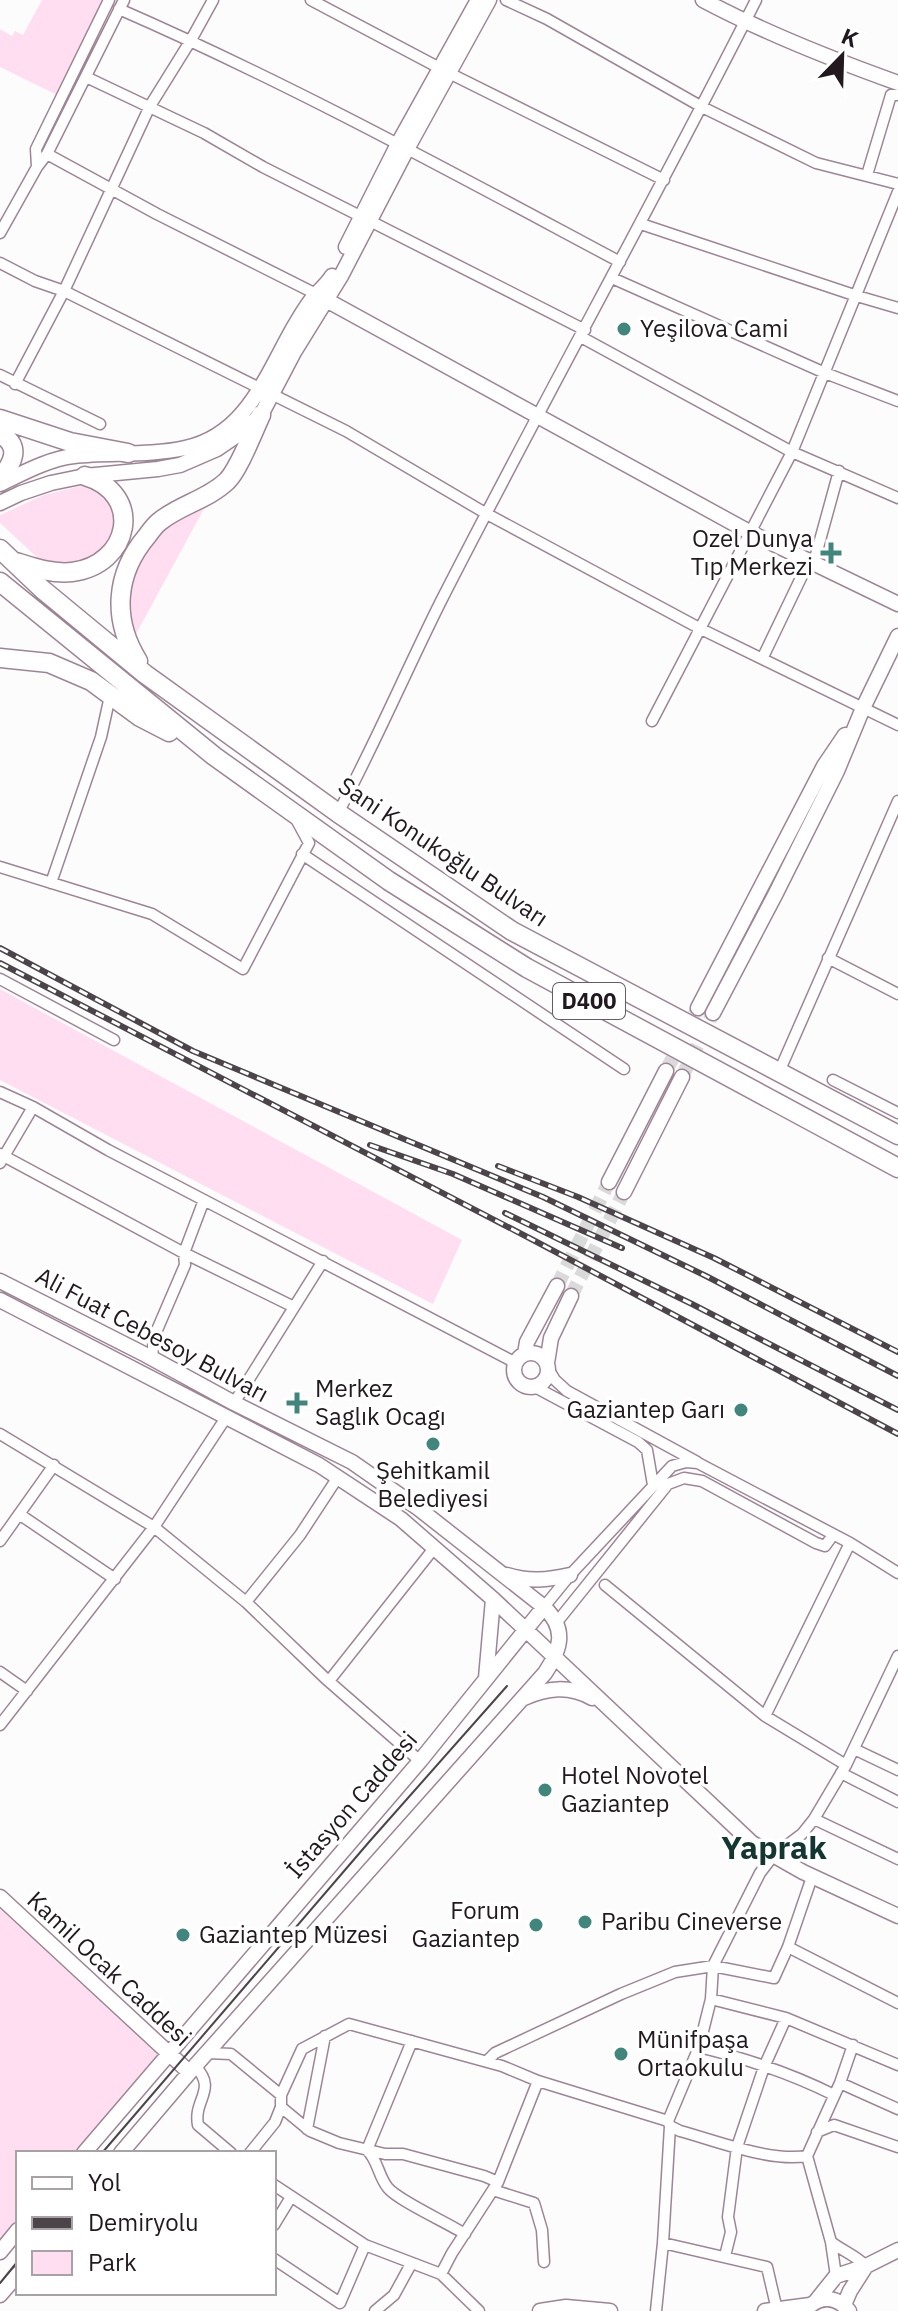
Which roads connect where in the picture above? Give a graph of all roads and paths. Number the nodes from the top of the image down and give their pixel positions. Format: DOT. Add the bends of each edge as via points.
graph roads {
  1 [pos="109,0"];
  2 [pos="213,0"];
  3 [pos="311,0"];
  4 [pos="506,0"];
  5 [pos="703,0"];
  6 [pos="756,0"];
  7 [pos="481,1"];
  8 [pos="122,4"];
  9 [pos="745,22"];
  10 [pos="191,40"];
  11 [pos="444,70"];
  12 [pos="86,77"];
  13 [pos="898,83"];
  14 [pos="898,95"];
  15 [pos="150,106"];
  16 [pos="702,107"];
  17 [pos="402,146"];
  18 [pos="47,154"];
  19 [pos="37,167"];
  20 [pos="867,175"];
  21 [pos="664,180"];
  22 [pos="898,184"];
  23 [pos="112,189"];
  24 [pos="898,192"];
  25 [pos="365,219"];
  26 [pos="641,224"];
  27 [pos="0,233"];
  28 [pos="620,262"];
  29 [pos="0,263"];
  30 [pos="612,278"];
  31 [pos="64,291"];
  32 [pos="857,296"];
  33 [pos="322,297"];
  34 [pos="898,308"];
  35 [pos="583,333"];
  36 [pos="825,373"];
  37 [pos="0,375"];
  38 [pos="15,384"];
  39 [pos="266,391"];
  40 [pos="898,401"];
  41 [pos="261,415"];
  42 [pos="539,415"];
  43 [pos="0,419"];
  44 [pos="100,424"];
  45 [pos="0,434"];
  46 [pos="792,452"];
  47 [pos="128,453"];
  48 [pos="839,471"];
  49 [pos="85,476"];
  50 [pos="0,482"];
  51 [pos="898,498"];
  52 [pos="0,503"];
  53 [pos="487,514"];
  54 [pos="751,533"];
  55 [pos="6,555"];
  56 [pos="812,560"];
  57 [pos="0,582"];
  58 [pos="898,604"];
  59 [pos="701,629"];
  60 [pos="898,636"];
  61 [pos="763,657"];
  62 [pos="0,658"];
  63 [pos="145,674"];
  64 [pos="110,696"];
  65 [pos="863,708"];
  66 [pos="652,721"];
  67 [pos="898,725"];
  68 [pos="214,756"];
  69 [pos="898,801"];
  70 [pos="293,813"];
  71 [pos="338,813"];
  72 [pos="302,854"];
  73 [pos="0,867"];
  74 [pos="51,883"];
  75 [pos="828,958"];
  76 [pos="0,979"];
  77 [pos="898,994"];
  78 [pos="706,1010"];
  79 [pos="114,1040"];
  80 [pos="624,1069"];
  81 [pos="666,1071"];
  82 [pos="779,1072"];
  83 [pos="682,1077"];
  84 [pos="833,1080"];
  85 [pos="0,1092"];
  86 [pos="33,1107"];
  87 [pos="898,1113"];
  88 [pos="898,1135"];
  89 [pos="1,1158"];
  90 [pos="898,1168"];
  91 [pos="609,1182"];
  92 [pos="624,1192"];
  93 [pos="204,1200"];
  94 [pos="184,1253"];
  95 [pos="323,1261"];
  96 [pos="0,1281"];
  97 [pos="557,1286"];
  98 [pos="571,1296"];
  99 [pos="0,1300"];
  100 [pos="294,1307"];
  101 [pos="152,1358"];
  102 [pos="520,1358"];
  103 [pos="548,1367"];
  104 [pos="535,1387"];
  105 [pos="230,1410"];
  106 [pos="0,1434"];
  107 [pos="698,1463"];
  108 [pos="54,1465"];
  109 [pos="338,1477"];
  110 [pos="653,1485"];
  111 [pos="19,1514"];
  112 [pos="154,1527"];
  113 [pos="833,1535"];
  114 [pos="0,1541"];
  115 [pos="850,1543"];
  116 [pos="435,1547"];
  117 [pos="501,1573"];
  118 [pos="898,1573"];
  119 [pos="570,1575"];
  120 [pos="115,1579"];
  121 [pos="605,1585"];
  122 [pos="493,1599"];
  123 [pos="246,1602"];
  124 [pos="544,1607"];
  125 [pos="557,1622"];
  126 [pos="526,1629"];
  127 [pos="898,1656"];
  128 [pos="556,1657"];
  129 [pos="0,1672"];
  130 [pos="486,1680"];
  131 [pos="329,1681"];
  132 [pos="27,1691"];
  133 [pos="520,1700"];
  134 [pos="604,1706"];
  135 [pos="765,1716"];
  136 [pos="0,1725"];
  137 [pos="854,1749"];
  138 [pos="420,1761"];
  139 [pos="843,1769"];
  140 [pos="898,1770"];
  141 [pos="898,1802"];
  142 [pos="814,1819"];
  143 [pos="773,1856"];
  144 [pos="898,1859"];
  145 [pos="812,1877"];
  146 [pos="0,1897"];
  147 [pos="898,1916"];
  148 [pos="788,1947"];
  149 [pos="713,1966"];
  150 [pos="711,1999"];
  151 [pos="898,2003"];
  152 [pos="786,2018"];
  153 [pos="325,2036"];
  154 [pos="412,2041"];
  155 [pos="853,2045"];
  156 [pos="699,2047"];
  157 [pos="207,2053"];
  158 [pos="168,2054"];
  159 [pos="487,2061"];
  160 [pos="898,2065"];
  161 [pos="764,2067"];
  162 [pos="192,2069"];
  163 [pos="538,2081"];
  164 [pos="840,2083"];
  165 [pos="281,2095"];
  166 [pos="834,2095"];
  167 [pos="281,2107"];
  168 [pos="898,2109"];
  169 [pos="669,2123"];
  170 [pos="307,2129"];
  171 [pos="817,2132"];
  172 [pos="737,2147"];
  173 [pos="898,2147"];
  174 [pos="367,2150"];
  175 [pos="86,2151"];
  176 [pos="123,2151"];
  177 [pos="229,2151"];
  178 [pos="252,2151"];
  179 [pos="807,2156"];
  180 [pos="276,2186"];
  181 [pos="495,2186"];
  182 [pos="291,2197"];
  183 [pos="276,2222"];
  184 [pos="16,2232"];
  185 [pos="465,2234"];
  186 [pos="831,2242"];
  187 [pos="663,2243"];
  188 [pos="365,2245"];
  189 [pos="898,2250"];
  190 [pos="0,2252"];
  191 [pos="725,2256"];
  192 [pos="276,2260"];
  193 [pos="544,2262"];
  194 [pos="411,2264"];
  195 [pos="866,2266"];
  196 [pos="441,2274"];
  197 [pos="16,2276"];
  198 [pos="836,2276"];
  199 [pos="0,2295"];
  200 [pos="810,2306"];
  201 [pos="846,2308"];
  202 [pos="771,2310"];
  203 [pos="375,2311"];
  204 [pos="479,2311"];
  205 [pos="540,2311"];
  206 [pos="610,2311"];
  207 [pos="656,2311"];
  1 -- 19 [label="street" via="36,149"];
  2 -- 10 [label="street"];
  3 -- 11 [label="street"];
  4 -- 16 [label="street"];
  5 -- 9 [label="street"];
  6 -- 9 [label="street"];
  7 -- 11 [label="street"];
  8 -- 10 [label="street"];
  8 -- 12 [label="street"];
  9 -- 13 [label="street"];
  9 -- 16 [label="street"];
  10 -- 15 [label="street"];
  10 -- 17 [label="street"];
  11 -- 17 [label="street"];
  11 -- 21 [label="street"];
  12 -- 15 [label="street"];
  12 -- 18 [label="street"];
  14 -- 20 [label="street" via="891,95"];
  15 -- 23 [label="street"];
  15 -- 25 [label="street"];
  16 -- 20 [label="street" via="816,163"];
  16 -- 21 [label="street"];
  17 -- 25 [label="street"];
  17 -- 28 [label="street"];
  18 -- 19 [label="street"];
  18 -- 23 [label="street"];
  19 -- 27 [label="street"];
  20 -- 22 [label="street"];
  21 -- 26 [label="street"];
  23 -- 31 [label="street"];
  23 -- 33 [label="street"];
  24 -- 32 [label="street"];
  25 -- 33 [label="street"];
  25 -- 35 [label="street"];
  26 -- 28 [label="street"];
  26 -- 32 [label="street"];
  28 -- 30 [label="street"];
  29 -- 31 [label="street"];
  30 -- 35 [label="street"];
  30 -- 36 [label="street"];
  31 -- 38 [label="street"];
  31 -- 39 [label="street"];
  32 -- 34 [label="street"];
  32 -- 36 [label="street"];
  33 -- 39 [label="street"];
  33 -- 42 [label="street"];
  35 -- 42 [label="street"];
  35 -- 46 [label="street"];
  36 -- 40 [label="street"];
  36 -- 46 [label="street"];
  37 -- 38 [label="street"];
  38 -- 44 [label="street"];
  39 -- 41 [label="street"];
  39 -- 47 [label="street" via="206,441"];
  39 -- 53 [label="street"];
  41 -- 49 [label="street" via="217,449 180,465"];
  41 -- 63 [label="highway" via="230,478 158,523 127,564 121,587 126,642"];
  42 -- 53 [label="street"];
  42 -- 54 [label="street"];
  43 -- 47 [label="highway" via="70,442"];
  45 -- 50 [label="highway" via="13,446"];
  46 -- 48 [label="street"];
  46 -- 54 [label="street"];
  47 -- 50 [label="street" via="72,456"];
  48 -- 51 [label="street"];
  48 -- 56 [label="street"];
  49 -- 52 [label="street"];
  49 -- 55 [label="highway" via="110,490 122,508 123,533 107,557 63,573"];
  53 -- 59 [label="street"];
  53 -- 71 [label="street"];
  54 -- 56 [label="street"];
  54 -- 59 [label="street"];
  55 -- 63 [label="highway, Sani Konukoğlu Bulvarı / D400"];
  56 -- 58 [label="street"];
  56 -- 61 [label="street"];
  57 -- 68 [label="highway, Sani Konukoğlu Bulvarı / D400"];
  59 -- 61 [label="street"];
  59 -- 66 [label="street"];
  60 -- 65 [label="street"];
  61 -- 65 [label="street"];
  62 -- 64 [label="highway" via="49,663 91,681"];
  63 -- 71 [label="highway, Sani Konukoğlu Bulvarı / D400"];
  64 -- 68 [label="highway"];
  64 -- 74 [label="street"];
  65 -- 67 [label="street"];
  65 -- 78 [label="street" via="775,895"];
  68 -- 70 [label="highway, Sani Konukoğlu Bulvarı / D400"];
  69 -- 75 [label="street"];
  70 -- 72 [label="street" via="309,843"];
  70 -- 90 [label="highway, Sani Konukoğlu Bulvarı / D400" via="527,968"];
  71 -- 82 [label="highway, Sani Konukoğlu Bulvarı / D400" via="512,931"];
  72 -- 74 [label="street" via="243,969 152,914"];
  72 -- 80 [label="street"];
  73 -- 74 [label="street"];
  75 -- 77 [label="street"];
  75 -- 82 [label="street"];
  76 -- 79 [label="street"];
  81 -- 91 [label="street"];
  82 -- 88 [label="highway, Sani Konukoğlu Bulvarı / D400"];
  83 -- 92 [label="street"];
  84 -- 87 [label="street"];
  85 -- 86 [label="street"];
  86 -- 89 [label="street"];
  86 -- 93 [label="street"];
  89 -- 94 [label="street"];
  93 -- 94 [label="street"];
  93 -- 95 [label="street"];
  94 -- 100 [label="street"];
  94 -- 101 [label="street" via="185,1265 154,1337"];
  95 -- 100 [label="street"];
  95 -- 102 [label="street"];
  96 -- 101 [label="street, Ali Fuat Cebesoy Bulvarı"];
  97 -- 102 [label="street"];
  98 -- 103 [label="street" via="551,1338"];
  99 -- 105 [label="street"];
  100 -- 105 [label="street"];
  101 -- 105 [label="street, Ali Fuat Cebesoy Bulvarı"];
  102 -- 103 [label="street" via="536,1353"];
  102 -- 104 [label="street" via="514,1372 519,1383"];
  103 -- 104 [label="street" via="545,1382"];
  103 -- 107 [label="street" via="567,1391"];
  104 -- 110 [label="street" via="638,1442 647,1450"];
  105 -- 109 [label="street"];
  105 -- 112 [label="street"];
  105 -- 117 [label="street, Ali Fuat Cebesoy Bulvarı" via="352,1462"];
  106 -- 108 [label="street"];
  107 -- 110 [label="street, İstasyon Caddesi" via="672,1466"];
  107 -- 113 [label="street"];
  108 -- 111 [label="street"];
  108 -- 112 [label="street"];
  109 -- 116 [label="street"];
  109 -- 123 [label="street"];
  110 -- 119 [label="street, İstasyon Caddesi"];
  111 -- 114 [label="street"];
  111 -- 120 [label="street"];
  112 -- 120 [label="street"];
  112 -- 123 [label="street"];
  113 -- 115 [label="street"];
  113 -- 125 [label="street" via="825,1546 816,1543 702,1481 684,1478 668,1484"];
  115 -- 118 [label="street"];
  115 -- 135 [label="street"];
  116 -- 122 [label="street"];
  116 -- 131 [label="street"];
  117 -- 119 [label="street" via="531,1580"];
  117 -- 124 [label="street, Ali Fuat Cebesoy Bulvarı"];
  119 -- 124 [label="street, İstasyon Caddesi"];
  120 -- 132 [label="street"];
  121 -- 135 [label="street"];
  122 -- 126 [label="street"];
  122 -- 130 [label="street"];
  123 -- 131 [label="street"];
  124 -- 125 [label="street, Ali Fuat Cebesoy Bulvarı"];
  124 -- 126 [label="street, İstasyon Caddesi"];
  125 -- 128 [label="street"];
  126 -- 128 [label="street"];
  126 -- 130 [label="street, İstasyon Caddesi"];
  127 -- 137 [label="street"];
  128 -- 133 [label="street"];
  128 -- 134 [label="street"];
  129 -- 132 [label="street"];
  130 -- 138 [label="street, İstasyon Caddesi"];
  131 -- 138 [label="street"];
  132 -- 136 [label="street"];
  133 -- 134 [label="street" via="569,1689"];
  133 -- 157 [label="street"];
  134 -- 143 [label="street" via="752,1843"];
  135 -- 139 [label="street"];
  137 -- 139 [label="street"];
  137 -- 140 [label="street"];
  138 -- 158 [label="street, İstasyon Caddesi"];
  139 -- 141 [label="street"];
  139 -- 142 [label="street"];
  142 -- 143 [label="street"];
  142 -- 144 [label="street"];
  143 -- 145 [label="street"];
  143 -- 149 [label="street"];
  145 -- 147 [label="street"];
  145 -- 148 [label="street"];
  146 -- 158 [label="street, Kamil Ocak Caddesi"];
  148 -- 149 [label="street" via="774,1978"];
  148 -- 151 [label="street"];
  149 -- 150 [label="street"];
  149 -- 159 [label="street" via="675,1972 621,1994"];
  150 -- 152 [label="street"];
  150 -- 156 [label="street"];
  152 -- 155 [label="street"];
  152 -- 161 [label="street"];
  153 -- 154 [label="street" via="349,2024"];
  153 -- 165 [label="street" via="302,2049"];
  153 -- 170 [label="street"];
  154 -- 159 [label="street"];
  154 -- 174 [label="street"];
  155 -- 160 [label="street"];
  155 -- 164 [label="street"];
  156 -- 161 [label="street"];
  156 -- 169 [label="street"];
  157 -- 162 [label="street"];
  157 -- 165 [label="street" via="231,2054"];
  158 -- 162 [label="street, Kamil Ocak Caddesi"];
  158 -- 175 [label="street, İstasyon Caddesi"];
  159 -- 163 [label="street"];
  161 -- 166 [label="street"];
  161 -- 172 [label="street"];
  162 -- 176 [label="street"];
  162 -- 177 [label="street" via="203,2075 206,2086 198,2125"];
  163 -- 169 [label="street"];
  163 -- 181 [label="street"];
  164 -- 166 [label="street"];
  164 -- 168 [label="street"];
  165 -- 167 [label="street"];
  166 -- 171 [label="street"];
  167 -- 170 [label="street"];
  167 -- 178 [label="street"];
  169 -- 172 [label="street"];
  169 -- 187 [label="street"];
  170 -- 174 [label="street"];
  171 -- 173 [label="street" via="834,2125"];
  171 -- 179 [label="street"];
  172 -- 179 [label="street"];
  172 -- 191 [label="street"];
  174 -- 181 [label="street" via="484,2176"];
  174 -- 185 [label="street" via="389,2191"];
  179 -- 186 [label="street"];
  180 -- 182 [label="street"];
  181 -- 185 [label="street"];
  181 -- 193 [label="street" via="534,2203"];
  182 -- 183 [label="street"];
  182 -- 188 [label="street"];
  184 -- 190 [label="street"];
  185 -- 196 [label="street"];
  186 -- 195 [label="street"];
  186 -- 198 [label="street"];
  187 -- 191 [label="street"];
  187 -- 207 [label="street"];
  188 -- 192 [label="street" via="340,2303"];
  188 -- 194 [label="street"];
  189 -- 195 [label="street"];
  191 -- 202 [label="street" via="767,2267"];
  194 -- 196 [label="street"];
  194 -- 203 [label="street" via="394,2295"];
  195 -- 198 [label="street"];
  195 -- 201 [label="street"];
  196 -- 204 [label="street"];
  197 -- 199 [label="street"];
  198 -- 200 [label="street"];
  200 -- 201 [label="street" via="831,2299"];
  200 -- 202 [label="street"];
  205 -- 206 [label="street"];
}
